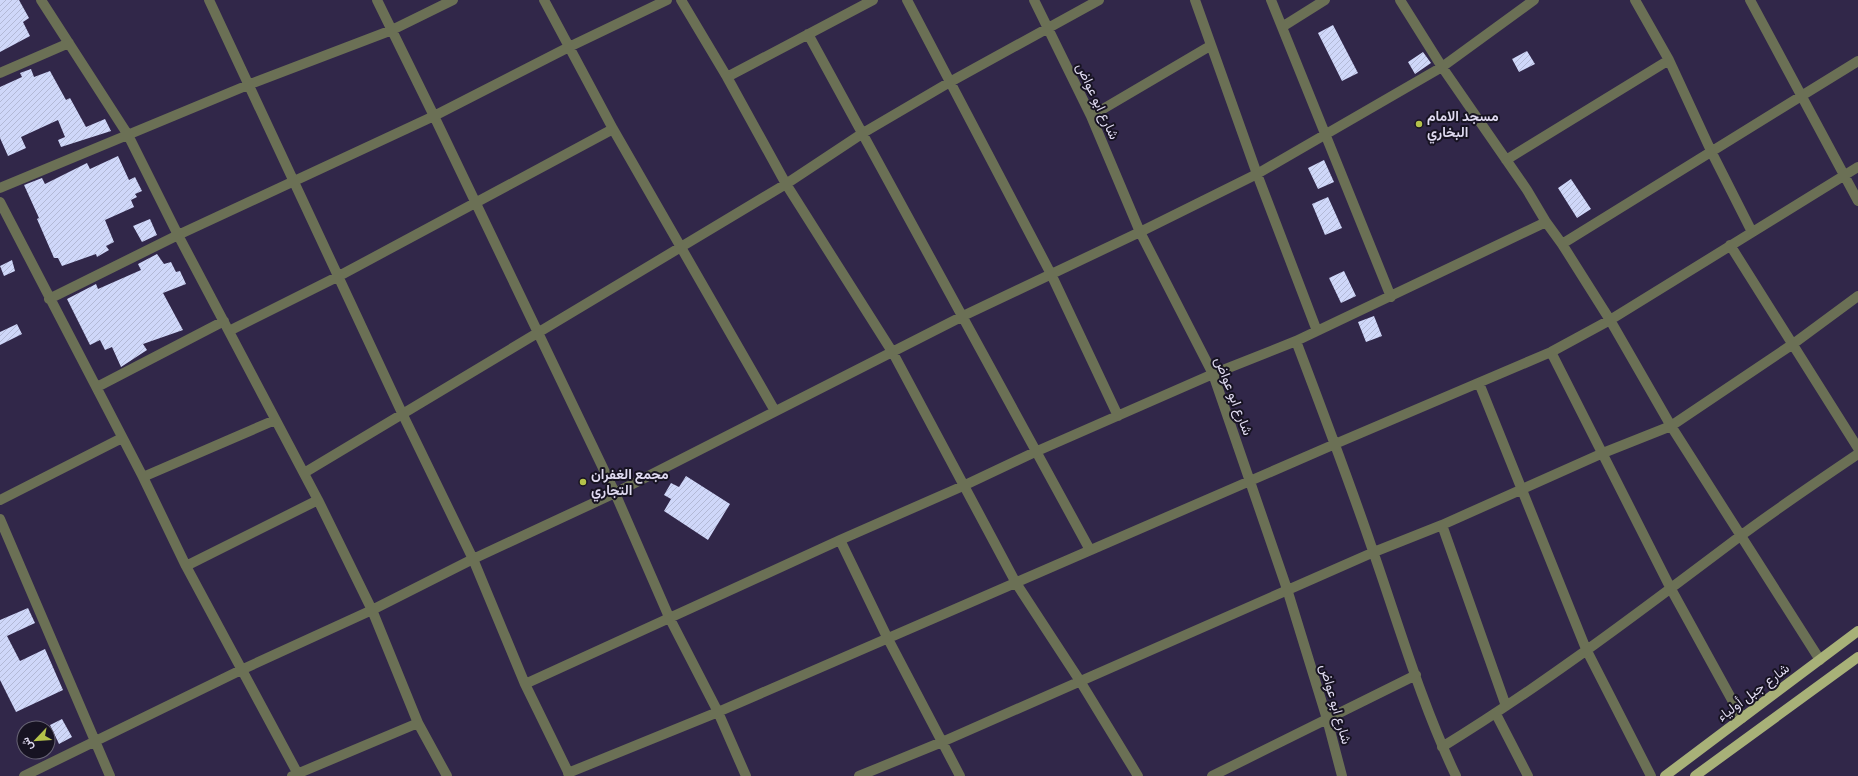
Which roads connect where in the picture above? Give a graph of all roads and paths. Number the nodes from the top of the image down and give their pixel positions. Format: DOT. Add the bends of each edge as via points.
graph roads {
  1 [pos="41,0"];
  2 [pos="209,0"];
  3 [pos="377,0"];
  4 [pos="453,0"];
  5 [pos="544,0"];
  6 [pos="668,0"];
  7 [pos="681,0"];
  8 [pos="873,0"];
  9 [pos="907,0"];
  10 [pos="1034,0"];
  11 [pos="1099,0"];
  12 [pos="1195,0"];
  13 [pos="1271,0"];
  14 [pos="1325,0"];
  15 [pos="1400,0"];
  16 [pos="1534,0"];
  17 [pos="1635,0"];
  18 [pos="1754,1"];
  19 [pos="1282,26"];
  20 [pos="1048,27"];
  21 [pos="392,30"];
  22 [pos="808,34"];
  23 [pos="69,43"];
  24 [pos="1210,46"];
  25 [pos="569,47"];
  26 [pos="1669,60"];
  27 [pos="1858,61"];
  28 [pos="1442,68"];
  29 [pos="0,73"];
  30 [pos="727,77"];
  31 [pos="950,82"];
  32 [pos="248,85"];
  33 [pos="1802,95"];
  34 [pos="434,116"];
  35 [pos="1091,116"];
  36 [pos="613,129"];
  37 [pos="863,133"];
  38 [pos="1326,134"];
  39 [pos="128,135"];
  40 [pos="1712,153"];
  41 [pos="1506,160"];
  42 [pos="1858,167"];
  43 [pos="1257,174"];
  44 [pos="1844,177"];
  45 [pos="294,181"];
  46 [pos="786,184"];
  47 [pos="0,188"];
  48 [pos="1858,201"];
  49 [pos="0,202"];
  50 [pos="475,203"];
  51 [pos="1546,222"];
  52 [pos="1140,232"];
  53 [pos="1752,232"];
  54 [pos="178,235"];
  55 [pos="1562,244"];
  56 [pos="1730,245"];
  57 [pos="681,248"];
  58 [pos="1051,274"];
  59 [pos="339,276"];
  60 [pos="1858,296"];
  61 [pos="1391,297"];
  62 [pos="49,299"];
  63 [pos="963,316"];
  64 [pos="1610,320"];
  65 [pos="224,321"];
  66 [pos="229,331"];
  67 [pos="1317,331"];
  68 [pos="538,334"];
  69 [pos="1296,341"];
  70 [pos="1793,344"];
  71 [pos="1551,352"];
  72 [pos="893,353"];
  73 [pos="1214,374"];
  74 [pos="1479,383"];
  75 [pos="97,387"];
  76 [pos="775,411"];
  77 [pos="402,413"];
  78 [pos="1118,416"];
  79 [pos="274,420"];
  80 [pos="1671,426"];
  81 [pos="122,438"];
  82 [pos="1335,444"];
  83 [pos="1858,448"];
  84 [pos="1035,452"];
  85 [pos="1603,453"];
  86 [pos="1858,454"];
  87 [pos="304,473"];
  88 [pos="143,476"];
  89 [pos="1250,481"];
  90 [pos="963,486"];
  91 [pos="1523,490"];
  92 [pos="615,493"];
  93 [pos="0,500"];
  94 [pos="318,500"];
  95 [pos="0,519"];
  96 [pos="1442,525"];
  97 [pos="1740,536"];
  98 [pos="840,540"];
  99 [pos="1090,550"];
  100 [pos="1374,552"];
  101 [pos="474,559"];
  102 [pos="186,566"];
  103 [pos="1016,583"];
  104 [pos="1287,589"];
  105 [pos="1671,589"];
  106 [pos="372,610"];
  107 [pos="669,617"];
  108 [pos="1858,631"];
  109 [pos="887,637"];
  110 [pos="1586,649"];
  111 [pos="1858,656"];
  112 [pos="1820,660"];
  113 [pos="241,670"];
  114 [pos="1416,675"];
  115 [pos="1080,680"];
  116 [pos="525,684"];
  117 [pos="1506,706"];
  118 [pos="718,712"];
  119 [pos="1496,714"];
  120 [pos="1742,718"];
  121 [pos="1327,719"];
  122 [pos="418,723"];
  123 [pos="95,741"];
  124 [pos="942,742"];
  125 [pos="1442,747"];
  126 [pos="569,774"];
  127 [pos="296,775"];
  128 [pos="24,776"];
  129 [pos="110,776"];
  130 [pos="446,776"];
  131 [pos="746,776"];
  132 [pos="859,776"];
  133 [pos="960,776"];
  134 [pos="1138,776"];
  135 [pos="1212,776"];
  136 [pos="1342,776"];
  137 [pos="1456,776"];
  138 [pos="1528,776"];
  139 [pos="1651,776"];
  140 [pos="1665,776"];
  141 [pos="1695,776"];
  1 -- 23 [label="street"];
  2 -- 32 [label="street"];
  3 -- 21 [label="street"];
  4 -- 21 [label="street"];
  5 -- 25 [label="street"];
  6 -- 25 [label="street"];
  7 -- 30 [label="street"];
  8 -- 22 [label="street"];
  9 -- 31 [label="street"];
  10 -- 20 [label="street, شارع ابو عواض"];
  11 -- 20 [label="street"];
  12 -- 24 [label="street"];
  13 -- 19 [label="street"];
  14 -- 19 [label="street"];
  15 -- 28 [label="street"];
  16 -- 28 [label="street"];
  17 -- 26 [label="street"];
  18 -- 33 [label="street"];
  19 -- 38 [label="street"];
  20 -- 31 [label="street"];
  20 -- 35 [label="street, شارع ابو عواض"];
  21 -- 32 [label="street"];
  21 -- 34 [label="street"];
  22 -- 30 [label="street"];
  22 -- 37 [label="street"];
  23 -- 29 [label="street"];
  23 -- 39 [label="street"];
  24 -- 35 [label="street"];
  24 -- 43 [label="street"];
  25 -- 34 [label="street"];
  25 -- 36 [label="street"];
  26 -- 40 [label="street"];
  26 -- 41 [label="street"];
  27 -- 33 [label="street"];
  28 -- 38 [label="street"];
  28 -- 41 [label="street"];
  30 -- 46 [label="street"];
  31 -- 37 [label="street"];
  31 -- 58 [label="street"];
  32 -- 39 [label="street"];
  32 -- 45 [label="street"];
  33 -- 40 [label="street"];
  33 -- 44 [label="street"];
  34 -- 45 [label="street"];
  34 -- 50 [label="street"];
  35 -- 52 [label="street, شارع ابو عواض"];
  36 -- 50 [label="street"];
  36 -- 57 [label="street"];
  37 -- 46 [label="street"];
  37 -- 63 [label="street"];
  38 -- 43 [label="street"];
  38 -- 61 [label="street"];
  39 -- 47 [label="street"];
  39 -- 54 [label="street"];
  40 -- 53 [label="street"];
  40 -- 55 [label="street"];
  41 -- 51 [label="street"];
  42 -- 44 [label="street"];
  43 -- 52 [label="street"];
  43 -- 67 [label="street"];
  44 -- 48 [label="street"];
  44 -- 53 [label="street"];
  45 -- 54 [label="street"];
  45 -- 59 [label="street"];
  46 -- 57 [label="street"];
  46 -- 72 [label="street"];
  49 -- 62 [label="street"];
  50 -- 59 [label="street"];
  50 -- 68 [label="street"];
  51 -- 55 [label="street"];
  51 -- 61 [label="street"];
  52 -- 58 [label="street"];
  52 -- 73 [label="street, شارع ابو عواض"];
  53 -- 56 [label="street"];
  54 -- 62 [label="street"];
  54 -- 65 [label="street"];
  55 -- 64 [label="street"];
  56 -- 64 [label="street"];
  56 -- 70 [label="street"];
  57 -- 68 [label="street"];
  57 -- 76 [label="street"];
  58 -- 63 [label="street"];
  58 -- 78 [label="street"];
  59 -- 66 [label="street"];
  59 -- 77 [label="street"];
  60 -- 70 [label="street"];
  61 -- 67 [label="street"];
  62 -- 75 [label="street"];
  63 -- 72 [label="street"];
  63 -- 84 [label="street"];
  64 -- 71 [label="street"];
  64 -- 80 [label="street"];
  65 -- 66 [label="street"];
  65 -- 75 [label="street"];
  66 -- 79 [label="street"];
  67 -- 69 [label="street"];
  68 -- 77 [label="street"];
  68 -- 92 [label="street"];
  69 -- 73 [label="street"];
  69 -- 82 [label="street"];
  70 -- 80 [label="street"];
  70 -- 83 [label="street"];
  71 -- 74 [label="street"];
  71 -- 85 [label="street"];
  72 -- 76 [label="street"];
  72 -- 90 [label="street"];
  73 -- 78 [label="street"];
  73 -- 89 [label="street, شارع ابو عواض"];
  74 -- 82 [label="street"];
  74 -- 91 [label="street"];
  75 -- 81 [label="street"];
  76 -- 92 [label="street"];
  77 -- 87 [label="street"];
  77 -- 101 [label="street"];
  78 -- 84 [label="street"];
  79 -- 87 [label="street"];
  79 -- 88 [label="street"];
  80 -- 85 [label="street"];
  80 -- 97 [label="street"];
  81 -- 88 [label="street"];
  81 -- 93 [label="street"];
  82 -- 89 [label="street"];
  82 -- 100 [label="street"];
  84 -- 90 [label="street"];
  84 -- 99 [label="street"];
  85 -- 91 [label="street"];
  85 -- 105 [label="street"];
  86 -- 97 [label="street"];
  87 -- 94 [label="street"];
  88 -- 102 [label="street"];
  89 -- 99 [label="street"];
  89 -- 104 [label="street, شارع ابو عواض"];
  90 -- 98 [label="street"];
  90 -- 103 [label="street"];
  91 -- 96 [label="street"];
  91 -- 110 [label="street"];
  92 -- 101 [label="street"];
  92 -- 107 [label="street"];
  94 -- 102 [label="street"];
  94 -- 106 [label="street"];
  95 -- 123 [label="street"];
  96 -- 100 [label="street"];
  96 -- 117 [label="street"];
  97 -- 105 [label="street"];
  97 -- 112 [label="street"];
  98 -- 107 [label="street"];
  98 -- 109 [label="street"];
  99 -- 103 [label="street"];
  100 -- 104 [label="street"];
  100 -- 114 [label="street"];
  101 -- 106 [label="street"];
  101 -- 116 [label="street"];
  102 -- 113 [label="street"];
  103 -- 109 [label="street"];
  103 -- 115 [label="street"];
  104 -- 115 [label="street"];
  104 -- 121 [label="street, شارع ابو عواض"];
  105 -- 110 [label="street"];
  105 -- 120 [label="street"];
  106 -- 113 [label="street"];
  106 -- 122 [label="street"];
  107 -- 116 [label="street"];
  107 -- 118 [label="street"];
  108 -- 112 [label="main road, شارع جبل أولياء"];
  109 -- 118 [label="street"];
  109 -- 124 [label="street"];
  110 -- 117 [label="street"];
  110 -- 139 [label="street"];
  111 -- 141 [label="main road"];
  112 -- 120 [label="main road, شارع جبل أولياء"];
  113 -- 123 [label="street"];
  113 -- 127 [label="street"];
  114 -- 121 [label="street"];
  114 -- 125 [label="street"];
  115 -- 124 [label="street"];
  115 -- 134 [label="street"];
  116 -- 126 [label="street"];
  117 -- 119 [label="street"];
  118 -- 126 [label="street"];
  118 -- 131 [label="street"];
  119 -- 125 [label="street"];
  119 -- 138 [label="street"];
  120 -- 140 [label="main road, شارع جبل أولياء"];
  121 -- 135 [label="street"];
  121 -- 136 [label="street, شارع ابو عواض"];
  122 -- 127 [label="street"];
  122 -- 130 [label="street"];
  123 -- 128 [label="street"];
  123 -- 129 [label="street"];
  124 -- 132 [label="street"];
  124 -- 133 [label="street"];
  125 -- 137 [label="street"];
}
